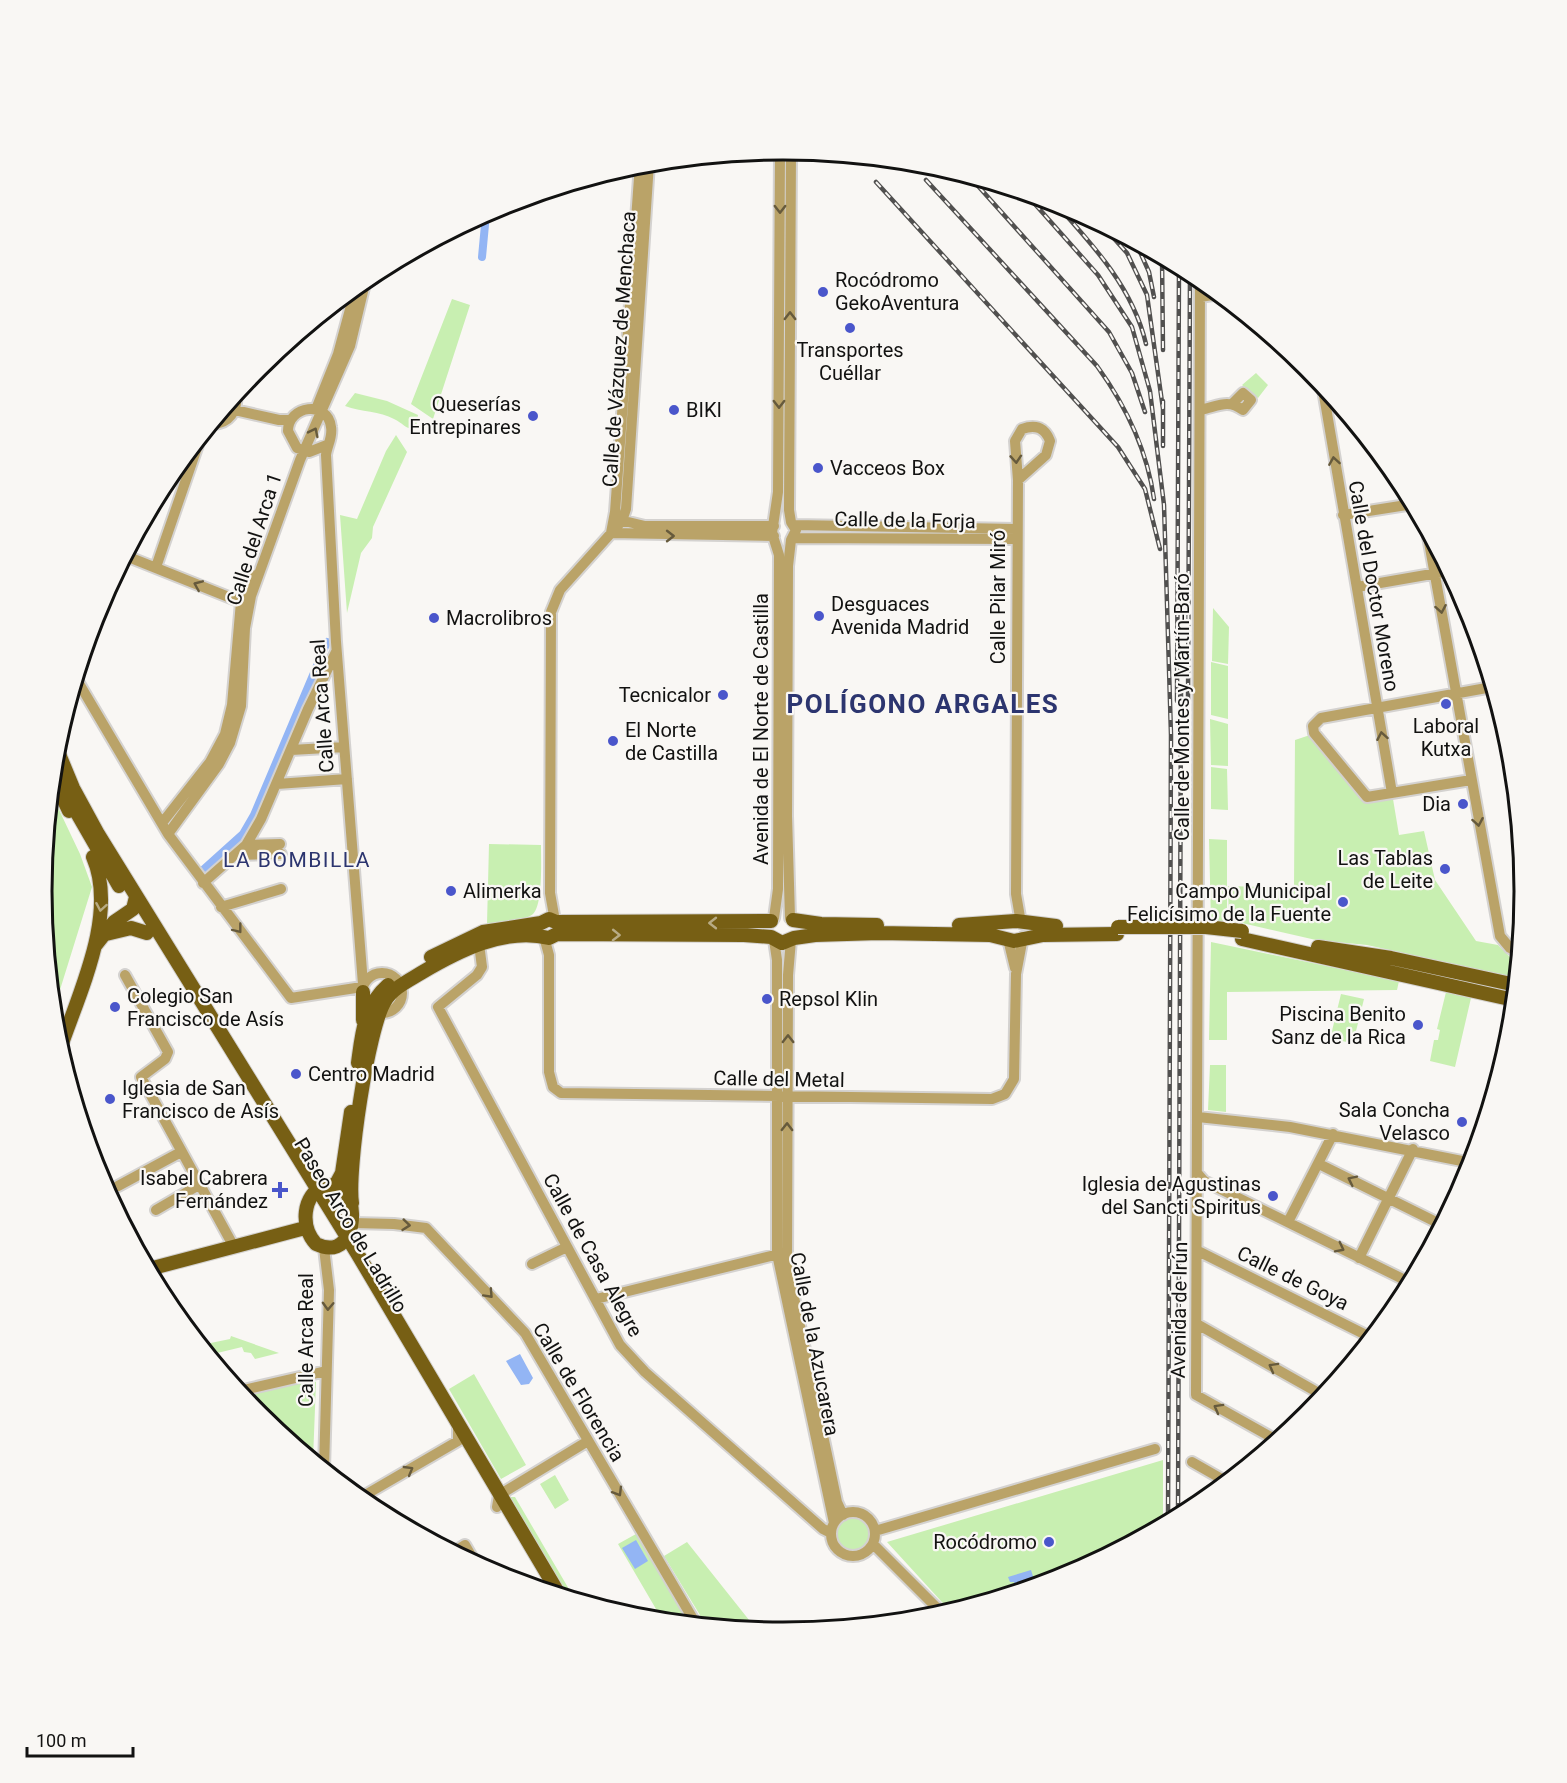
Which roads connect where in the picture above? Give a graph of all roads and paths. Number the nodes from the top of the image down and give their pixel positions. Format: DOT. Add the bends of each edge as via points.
graph roads {
  1 [pos="780,160"];
  2 [pos="791,160"];
  3 [pos="648,174"];
  4 [pos="639,175"];
  5 [pos="1200,291"];
  6 [pos="362,295"];
  7 [pos="1207,296"];
  8 [pos="1200,297"];
  9 [pos="352,302"];
  10 [pos="1324,401"];
  11 [pos="1233,403"];
  12 [pos="238,405"];
  13 [pos="1329,405"];
  14 [pos="1325,406"];
  15 [pos="1200,410"];
  16 [pos="320,411"];
  17 [pos="286,422"];
  18 [pos="325,449"];
  19 [pos="301,450"];
  20 [pos="192,462"];
  21 [pos="1018,480"];
  22 [pos="1404,505"];
  23 [pos="1343,515"];
  24 [pos="618,520"];
  25 [pos="792,523"];
  26 [pos="775,531"];
  27 [pos="611,533"];
  28 [pos="1016,534"];
  29 [pos="793,539"];
  30 [pos="1430,551"];
  31 [pos="133,559"];
  32 [pos="156,567"];
  33 [pos="1441,573"];
  34 [pos="1434,574"];
  35 [pos="1357,587"];
  36 [pos="241,602"];
  37 [pos="336,652"];
  38 [pos="81,688"];
  39 [pos="1486,688"];
  40 [pos="1456,694"];
  41 [pos="1377,709"];
  42 [pos="344,747"];
  43 [pos="291,750"];
  44 [pos="64,765"];
  45 [pos="347,779"];
  46 [pos="1471,780"];
  47 [pos="61,782"];
  48 [pos="277,784"];
  49 [pos="60,791"];
  50 [pos="1392,793"];
  51 [pos="162,823"];
  52 [pos="168,834"];
  53 [pos="246,845"];
  54 [pos="235,855"];
  55 [pos="203,883"];
  56 [pos="281,889"];
  57 [pos="135,903"];
  58 [pos="221,907"];
  59 [pos="791,919"];
  60 [pos="773,920"];
  61 [pos="1015,923"];
  62 [pos="549,929"];
  63 [pos="1118,931"];
  64 [pos="147,933"];
  65 [pos="106,934"];
  66 [pos="1242,935"];
  67 [pos="1023,938"];
  68 [pos="773,939"];
  69 [pos="792,939"];
  70 [pos="1008,939"];
  71 [pos="479,944"];
  72 [pos="95,946"];
  73 [pos="1512,949"];
  74 [pos="360,954"];
  75 [pos="1310,954"];
  76 [pos="125,975"];
  77 [pos="1016,975"];
  78 [pos="393,978"];
  79 [pos="1508,983"];
  80 [pos="1491,987"];
  81 [pos="363,988"];
  82 [pos="1506,998"];
  83 [pos="373,1011"];
  84 [pos="363,1025"];
  85 [pos="66,1030"];
  86 [pos="782,1098"];
  87 [pos="1198,1117"];
  88 [pos="1333,1134"];
  89 [pos="1413,1149"];
  90 [pos="181,1152"];
  91 [pos="1463,1161"];
  92 [pos="1319,1164"];
  93 [pos="1198,1174"];
  94 [pos="199,1185"];
  95 [pos="118,1186"];
  96 [pos="334,1186"];
  97 [pos="314,1192"];
  98 [pos="1388,1198"];
  99 [pos="352,1203"];
  100 [pos="156,1210"];
  101 [pos="1288,1222"];
  102 [pos="1435,1222"];
  103 [pos="352,1223"];
  104 [pos="305,1228"];
  105 [pos="345,1241"];
  106 [pos="567,1246"];
  107 [pos="234,1247"];
  108 [pos="324,1248"];
  109 [pos="1198,1251"];
  110 [pos="782,1253"];
  111 [pos="1359,1258"];
  112 [pos="532,1264"];
  113 [pos="156,1267"];
  114 [pos="1403,1279"];
  115 [pos="596,1299"];
  116 [pos="1197,1324"];
  117 [pos="1365,1334"];
  118 [pos="326,1371"];
  119 [pos="249,1389"];
  120 [pos="1316,1391"];
  121 [pos="458,1426"];
  122 [pos="1270,1436"];
  123 [pos="588,1441"];
  124 [pos="458,1442"];
  125 [pos="1155,1449"];
  126 [pos="324,1459"];
  127 [pos="1192,1462"];
  128 [pos="1220,1478"];
  129 [pos="369,1493"];
  130 [pos="498,1501"];
  131 [pos="843,1515"];
  132 [pos="832,1528"];
  133 [pos="875,1531"];
  134 [pos="873,1544"];
  135 [pos="541,1581"];
  136 [pos="553,1585"];
  137 [pos="935,1606"];
  138 [pos="691,1616"];
  1 -- 26 [label="street, Avenida de El Norte de Castilla, one-way"];
  25 -- 2 [label="street, Avenida de El Norte de Castilla, one-way"];
  3 -- 24 [label="street, Calle de Vázquez de Menchaca" via="626,509"];
  4 -- 24 [label="street, Calle de Vázquez de Menchaca"];
  5 -- 8 [label="street, Calle de Montes y Martín-Baró"];
  6 -- 16 [label="street" via="350,346"];
  7 -- 8 [label="street"];
  8 -- 15 [label="street, Calle de Montes y Martín-Baró"];
  9 -- 16 [label="street"];
  10 -- 14 [label="street, Calle del Doctor Moreno"];
  11 -- 15 [label="street"];
  12 -- 17 [label="street"];
  13 -- 14 [label="street"];
  23 -- 14 [label="street, Calle del Doctor Moreno, one-way"];
  15 -- 87 [label="street, Calle de Montes y Martín-Baró"];
  16 -- 17 [label="street" via="300,410"];
  16 -- 18 [label="street, Calle Arca Real" via="330,420 332,429"];
  19 -- 16 [label="street, one-way"];
  17 -- 19 [label="street" via="290,439"];
  18 -- 19 [label="street"];
  18 -- 37 [label="street, Calle Arca Real"];
  19 -- 36 [label="street, Calle del Arca 1"];
  19 -- 52 [label="street, Calle del Arca 1" via="251,596 245,628 241,706 233,734 219,764"];
  20 -- 32 [label="street"];
  21 -- 21 [label="street, Calle Pilar Miró, one-way" via="1050,449 1050,441 1041,428 1028,427 1016,436"];
  21 -- 28 [label="street, Calle Pilar Miró"];
  22 -- 23 [label="street"];
  23 -- 35 [label="street, Calle del Doctor Moreno"];
  24 -- 26 [label="street" via="645,526"];
  24 -- 27 [label="street"];
  25 -- 26 [label="street" via="783,520"];
  25 -- 28 [label="street, Calle de la Forja"];
  25 -- 29 [label="street, Avenida de El Norte de Castilla"];
  27 -- 26 [label="street, one-way"];
  26 -- 29 [label="street" via="783,543"];
  26 -- 60 [label="street, Avenida de El Norte de Castilla" via="779,555 778,889"];
  27 -- 62 [label="street" via="560,590 551,612"];
  28 -- 29 [label="street, Calle de la Forja"];
  28 -- 61 [label="street, Calle Pilar Miró"];
  29 -- 59 [label="street, Avenida de El Norte de Castilla" via="788,566"];
  30 -- 34 [label="street"];
  31 -- 32 [label="street"];
  36 -- 32 [label="street, one-way"];
  33 -- 34 [label="street"];
  34 -- 35 [label="street"];
  34 -- 40 [label="street, one-way"];
  35 -- 41 [label="street, Calle del Doctor Moreno"];
  36 -- 51 [label="street, Calle del Arca 1" via="232,705 225,734 210,762"];
  37 -- 42 [label="street, Calle Arca Real"];
  37 -- 43 [label="street"];
  38 -- 51 [label="street"];
  39 -- 40 [label="street"];
  40 -- 41 [label="street"];
  40 -- 46 [label="street"];
  50 -- 41 [label="street, Calle del Doctor Moreno, one-way"];
  41 -- 50 [label="street" via="1321,718 1313,726 1314,733 1367,797"];
  42 -- 43 [label="street"];
  42 -- 45 [label="street, Calle Arca Real"];
  43 -- 48 [label="street"];
  44 -- 57 [label="main road"];
  45 -- 48 [label="street"];
  45 -- 74 [label="street, Calle Arca Real"];
  46 -- 50 [label="street"];
  46 -- 73 [label="street, one-way" via="1500,936"];
  47 -- 57 [label="main road" via="79,818"];
  48 -- 53 [label="street"];
  49 -- 72 [label="main road, one-way" via="98,867 103,900"];
  51 -- 52 [label="street"];
  52 -- 55 [label="street"];
  53 -- 54 [label="street"];
  53 -- 54 [label="street" via="281,849"];
  54 -- 55 [label="street"];
  55 -- 58 [label="street"];
  56 -- 58 [label="street"];
  57 -- 64 [label="main road, Paseo Arco de Ladrillo"];
  57 -- 65 [label="main road"];
  57 -- 97 [label="main road, Paseo Arco de Ladrillo"];
  58 -- 81 [label="street, one-way" via="291,998"];
  59 -- 60 [label="main road"];
  59 -- 61 [label="main road" via="831,924"];
  59 -- 69 [label="main road" via="796,928"];
  60 -- 62 [label="main road, one-way"];
  60 -- 68 [label="main road" via="769,929"];
  61 -- 63 [label="main road"];
  61 -- 67 [label="main road" via="1025,929"];
  61 -- 70 [label="main road" via="1005,932"];
  62 -- 68 [label="main road, one-way"];
  62 -- 71 [label="main road"];
  62 -- 78 [label="main road" via="502,927 465,938"];
  62 -- 86 [label="street, Calle del Metal" via="549,1072 553,1087 561,1093"];
  63 -- 66 [label="main road"];
  63 -- 67 [label="main road"];
  64 -- 65 [label="main road" via="131,928"];
  64 -- 97 [label="main road, Paseo Arco de Ladrillo"];
  65 -- 72 [label="main road"];
  66 -- 75 [label="main road"];
  66 -- 79 [label="main road" via="1391,958"];
  67 -- 70 [label="main road"];
  67 -- 77 [label="street"];
  68 -- 69 [label="main road" via="782,943"];
  68 -- 86 [label="street"];
  69 -- 70 [label="main road" via="879,933"];
  86 -- 69 [label="street, one-way"];
  70 -- 77 [label="street"];
  71 -- 78 [label="main road"];
  71 -- 106 [label="street, Calle de Casa Alegre" via="482,967 477,975 438,1007"];
  72 -- 85 [label="main road"];
  74 -- 78 [label="street"];
  74 -- 81 [label="street, Calle Arca Real"];
  75 -- 80 [label="main road" via="1391,964"];
  75 -- 82 [label="main road"];
  76 -- 90 [label="street" via="168,1052 165,1059 141,1077"];
  77 -- 86 [label="street, Calle del Metal" via="1014,1079 1005,1094 992,1099"];
  78 -- 81 [label="street" via="370,975"];
  78 -- 83 [label="main road" via="381,991"];
  78 -- 83 [label="street" via="402,994 399,1004 392,1012"];
  81 -- 83 [label="street, Calle Arca Real"];
  81 -- 84 [label="main road"];
  83 -- 84 [label="main road"];
  83 -- 99 [label="main road" via="350,1179"];
  84 -- 96 [label="main road" via="343,1168"];
  86 -- 110 [label="street, Calle de la Azucarera"];
  87 -- 88 [label="street"];
  87 -- 93 [label="street, Avenida de Irún"];
  88 -- 89 [label="street"];
  88 -- 92 [label="street"];
  89 -- 91 [label="street"];
  89 -- 98 [label="street"];
  90 -- 94 [label="street"];
  90 -- 95 [label="street"];
  98 -- 92 [label="street, one-way"];
  92 -- 101 [label="street"];
  93 -- 101 [label="street" via="1204,1181"];
  93 -- 109 [label="street, Avenida de Irún"];
  94 -- 100 [label="street"];
  94 -- 107 [label="street"];
  96 -- 97 [label="main road"];
  96 -- 99 [label="main road" via="347,1193"];
  97 -- 104 [label="main road" via="307,1204"];
  97 -- 105 [label="main road, Paseo Arco de Ladrillo"];
  98 -- 102 [label="street"];
  98 -- 111 [label="street"];
  99 -- 103 [label="main road"];
  101 -- 111 [label="street, one-way"];
  103 -- 105 [label="main road"];
  103 -- 123 [label="street, Calle de Florencia, one-way" via="426,1228 525,1333"];
  104 -- 107 [label="main road"];
  104 -- 108 [label="main road" via="310,1238"];
  105 -- 108 [label="main road"];
  105 -- 121 [label="main road, Paseo Arco de Ladrillo"];
  105 -- 124 [label="main road, Paseo Arco de Ladrillo"];
  106 -- 112 [label="street"];
  106 -- 115 [label="street, Calle de Casa Alegre"];
  107 -- 113 [label="main road"];
  108 -- 118 [label="street, Calle Arca Real, one-way" via="329,1290"];
  109 -- 116 [label="street, Avenida de Irún"];
  109 -- 117 [label="street, Calle de Goya"];
  110 -- 115 [label="street"];
  110 -- 131 [label="street, Calle de la Azucarera"];
  110 -- 132 [label="street, Calle de la Azucarera"];
  111 -- 114 [label="street"];
  115 -- 132 [label="street, Calle de Casa Alegre" via="629,1356 823,1529"];
  120 -- 116 [label="street, one-way"];
  122 -- 116 [label="street, Avenida de Irún, one-way" via="1196,1395"];
  118 -- 119 [label="street"];
  118 -- 126 [label="street, Calle Arca Real"];
  121 -- 124 [label="street"];
  121 -- 130 [label="main road, Paseo Arco de Ladrillo"];
  123 -- 130 [label="street" via="514,1486"];
  123 -- 138 [label="street, Calle de Florencia, one-way"];
  129 -- 124 [label="street, one-way"];
  124 -- 130 [label="main road, Paseo Arco de Ladrillo"];
  125 -- 133 [label="street"];
  127 -- 128 [label="street"];
  130 -- 135 [label="main road, Paseo Arco de Ladrillo"];
  130 -- 136 [label="main road, Paseo Arco de Ladrillo"];
  131 -- 132 [label="street"];
  131 -- 133 [label="street" via="863,1514"];
  132 -- 134 [label="street" via="834,1546 845,1555 859,1556"];
  133 -- 134 [label="street"];
  134 -- 137 [label="street"];
}
